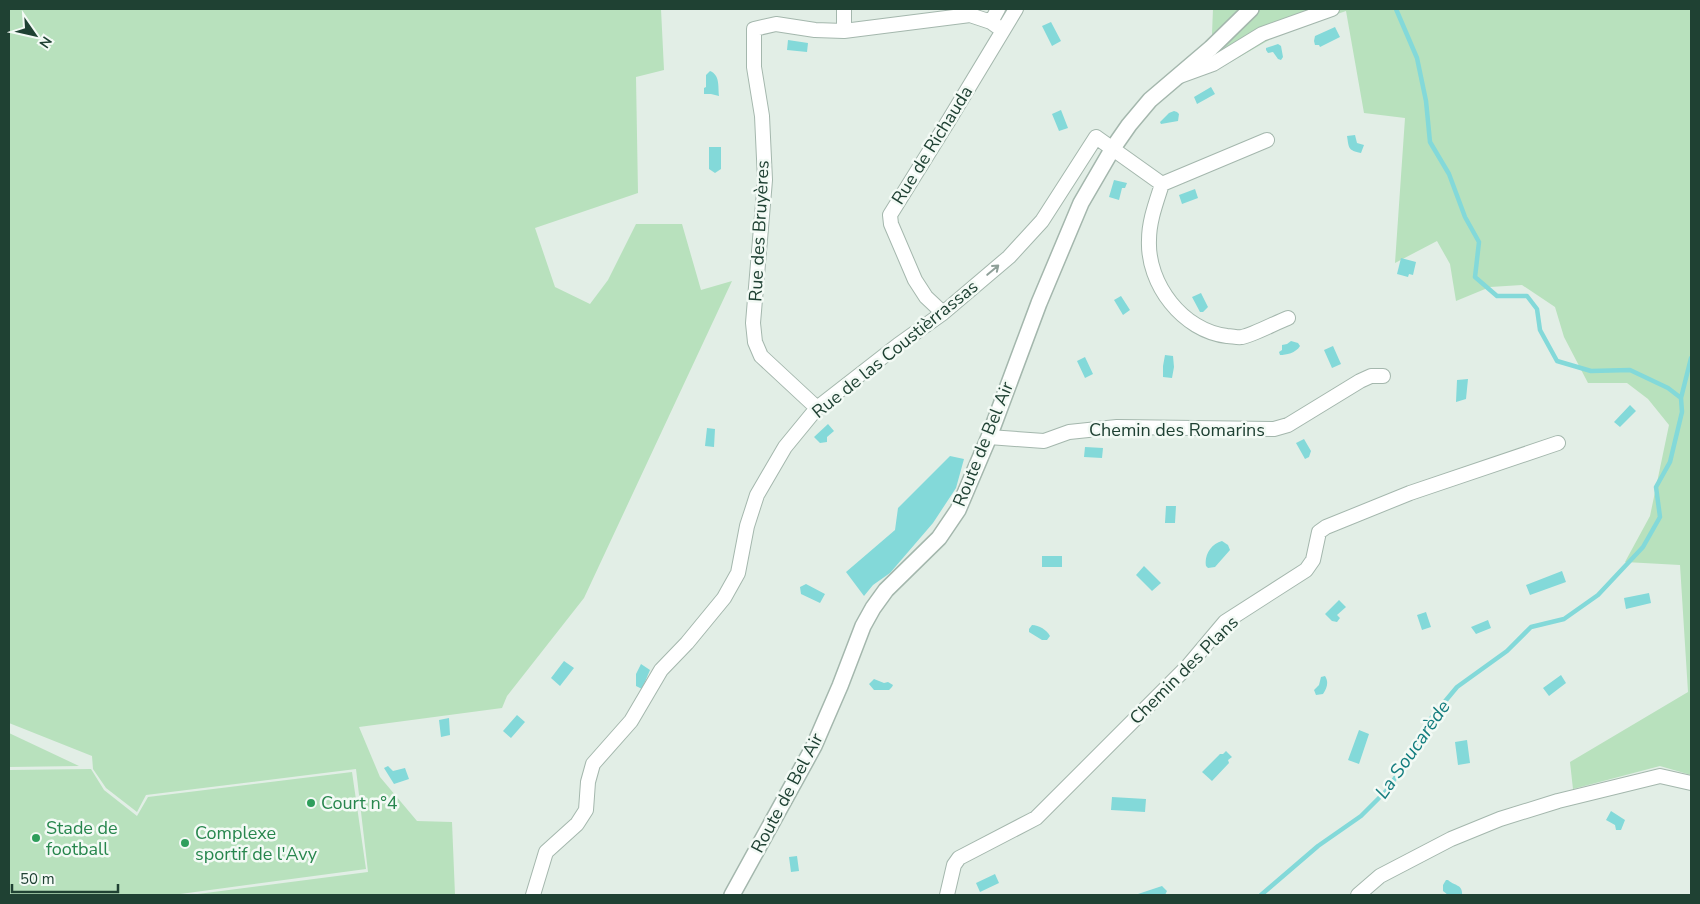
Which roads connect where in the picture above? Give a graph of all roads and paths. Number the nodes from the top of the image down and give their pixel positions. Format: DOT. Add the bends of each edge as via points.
graph roads {
  1 [pos="844,9"];
  2 [pos="998,9"];
  3 [pos="1016,9"];
  4 [pos="1251,9"];
  5 [pos="1332,9"];
  6 [pos="997,26"];
  7 [pos="844,31"];
  8 [pos="1178,76"];
  9 [pos="1267,140"];
  10 [pos="1113,148"];
  11 [pos="1162,184"];
  12 [pos="943,313"];
  13 [pos="1288,318"];
  14 [pos="1383,376"];
  15 [pos="817,408"];
  16 [pos="989,437"];
  17 [pos="1558,443"];
  18 [pos="1691,783"];
  19 [pos="533,895"];
  20 [pos="732,895"];
  21 [pos="947,895"];
  22 [pos="1358,895"];
  1 -- 7 [label="street"];
  2 -- 6 [label="street"];
  3 -- 6 [label="street, Rue de Richauda"];
  4 -- 8 [label="street, Route de Bel Air"];
  5 -- 8 [label="street" via="1262,34 1213,64"];
  6 -- 7 [label="street" via="970,16"];
  6 -- 12 [label="street, Rue de Richauda" via="949,120 890,215 915,280 926,297"];
  7 -- 15 [label="street, Rue des Bruyères" via="776,24 754,30 754,67 762,116 765,180 755,342 761,356"];
  8 -- 10 [label="street, Route de Bel Air" via="1150,100"];
  9 -- 11 [label="street"];
  10 -- 11 [label="street"];
  12 -- 10 [label="street, Rue de las Coustièrrassas, one-way" via="1009,257 1042,221 1096,137"];
  10 -- 16 [label="street, Route de Bel Air" via="1081,203"];
  11 -- 13 [label="street" via="1148,241 1151,263 1159,282 1180,313 1196,326 1215,334 1242,337"];
  12 -- 15 [label="street, Rue de las Coustièrrassas"];
  14 -- 16 [label="street, Chemin des Romarins" via="1371,376 1360,381 1288,425 1274,429 1117,427 1069,432 1044,441"];
  15 -- 19 [label="street, Rue de las Coustièrrassas" via="784,447 757,495 738,573 724,598 661,670 630,721 593,764 586,810 578,824 546,852"];
  16 -- 20 [label="street, Route de Bel Air" via="958,510 939,538 886,590 863,626 814,746"];
  17 -- 21 [label="street, Chemin des Plans" via="1410,493 1326,526 1319,532 1306,570 1225,622 1188,666 1036,818 960,858 954,866"];
  18 -- 22 [label="street" via="1660,776 1500,819 1451,839 1380,876"];
}
